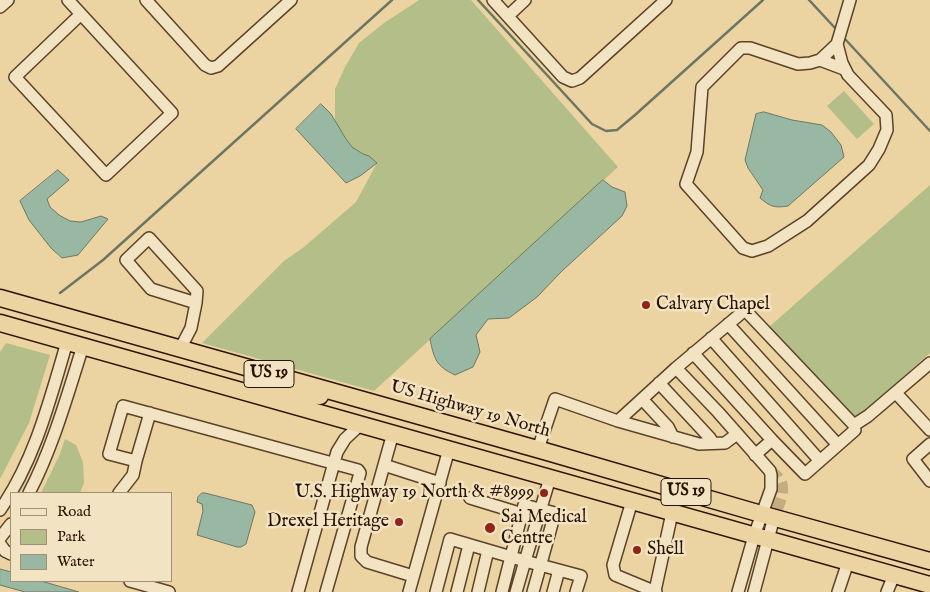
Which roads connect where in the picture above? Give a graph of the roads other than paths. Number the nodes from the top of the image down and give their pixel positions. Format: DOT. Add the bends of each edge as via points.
graph roads {
  1 [pos="8,0"];
  2 [pos="68,0"];
  3 [pos="291,0"];
  4 [pos="493,0"];
  5 [pos="525,0"];
  6 [pos="666,0"];
  7 [pos="850,0"];
  8 [pos="148,1"];
  9 [pos="0,8"];
  10 [pos="81,14"];
  11 [pos="508,16"];
  12 [pos="837,44"];
  13 [pos="820,60"];
  14 [pos="844,69"];
  15 [pos="0,298"];
  16 [pos="196,303"];
  17 [pos="0,311"];
  18 [pos="67,317"];
  19 [pos="0,323"];
  20 [pos="728,324"];
  21 [pos="711,338"];
  22 [pos="75,344"];
  23 [pos="180,349"];
  24 [pos="693,353"];
  25 [pos="930,363"];
  26 [pos="676,368"];
  27 [pos="659,383"];
  28 [pos="896,393"];
  29 [pos="642,398"];
  30 [pos="357,399"];
  31 [pos="150,413"];
  32 [pos="618,421"];
  33 [pos="854,425"];
  34 [pos="366,426"];
  35 [pos="930,430"];
  36 [pos="393,433"];
  37 [pos="737,434"];
  38 [pos="673,437"];
  39 [pos="772,440"];
  40 [pos="713,443"];
  41 [pos="930,444"];
  42 [pos="838,445"];
  43 [pos="450,449"];
  44 [pos="541,450"];
  45 [pos="755,454"];
  46 [pos="136,461"];
  47 [pos="820,461"];
  48 [pos="334,463"];
  49 [pos="384,465"];
  50 [pos="550,478"];
  51 [pos="930,481"];
  52 [pos="440,483"];
  53 [pos="11,492"];
  54 [pos="30,492"];
  55 [pos="120,492"];
  56 [pos="10,494"];
  57 [pos="470,498"];
  58 [pos="632,501"];
  59 [pos="0,510"];
  60 [pos="672,513"];
  61 [pos="522,514"];
  62 [pos="539,514"];
  63 [pos="768,515"];
  64 [pos="10,525"];
  65 [pos="0,538"];
  66 [pos="761,538"];
  67 [pos="0,544"];
  68 [pos="469,545"];
  69 [pos="488,550"];
  70 [pos="10,554"];
  71 [pos="510,556"];
  72 [pos="525,561"];
  73 [pos="930,561"];
  74 [pos="848,562"];
  75 [pos="541,564"];
  76 [pos="559,570"];
  77 [pos="894,575"];
  78 [pos="413,576"];
  79 [pos="134,582"];
  80 [pos="929,586"];
  81 [pos="169,592"];
  82 [pos="298,592"];
  83 [pos="326,592"];
  84 [pos="409,592"];
  85 [pos="436,592"];
  86 [pos="457,592"];
  87 [pos="478,592"];
  88 [pos="502,592"];
  89 [pos="516,592"];
  90 [pos="533,592"];
  91 [pos="553,592"];
  92 [pos="576,592"];
  93 [pos="655,592"];
  94 [pos="738,592"];
  95 [pos="754,592"];
  96 [pos="838,592"];
  97 [pos="887,592"];
  1 -- 9 [label="street"];
  2 -- 10 [label="street"];
  3 -- 8 [label="street" via="218,66 211,68"];
  4 -- 11 [label="street"];
  5 -- 11 [label="street"];
  6 -- 11 [label="street" via="572,82 563,77"];
  7 -- 12 [label="street"];
  10 -- 10 [label="street" via="172,113 106,175 15,77"];
  12 -- 13 [label="street"];
  12 -- 14 [label="street"];
  13 -- 14 [label="street"];
  13 -- 14 [label="street" via="798,64 742,48 702,87 696,152 686,184 743,248 752,251 768,246 807,221 868,165 879,149 887,130 886,115"];
  15 -- 18 [label="highway, US Highway 19 North / US 19"];
  16 -- 16 [label="street" via="151,289 126,260 149,238 197,291"];
  16 -- 23 [label="street" via="191,328"];
  17 -- 18 [label="highway" via="53,326"];
  18 -- 23 [label="highway, US Highway 19 North / US 19"];
  19 -- 22 [label="highway, US 19"];
  20 -- 21 [label="street"];
  20 -- 33 [label="street" via="745,310"];
  20 -- 42 [label="street"];
  21 -- 24 [label="street"];
  21 -- 47 [label="street"];
  22 -- 30 [label="highway" via="101,341 295,394"];
  22 -- 34 [label="highway, US 19"];
  22 -- 53 [label="street" via="34,447"];
  22 -- 54 [label="street" via="52,442"];
  23 -- 30 [label="highway, US Highway 19 North / US 19"];
  24 -- 26 [label="street"];
  24 -- 39 [label="street"];
  25 -- 28 [label="street"];
  26 -- 27 [label="street"];
  26 -- 37 [label="street"];
  27 -- 29 [label="street"];
  27 -- 40 [label="street"];
  28 -- 33 [label="street"];
  28 -- 35 [label="street"];
  29 -- 32 [label="street"];
  29 -- 38 [label="street"];
  30 -- 44 [label="highway, US Highway 19 North / US 19"];
  31 -- 46 [label="street"];
  31 -- 46 [label="street" via="124,406 109,454"];
  31 -- 48 [label="street"];
  32 -- 38 [label="street"];
  32 -- 44 [label="street" via="555,399"];
  33 -- 42 [label="street" via="855,430"];
  34 -- 36 [label="highway, US 19"];
  34 -- 44 [label="highway" via="397,426 524,462"];
  34 -- 48 [label="street" via="345,439"];
  36 -- 43 [label="highway, US 19"];
  36 -- 49 [label="street"];
  37 -- 40 [label="street" via="725,442"];
  37 -- 45 [label="street"];
  38 -- 40 [label="street" via="699,444"];
  39 -- 45 [label="street"];
  39 -- 47 [label="street" via="805,474"];
  41 -- 51 [label="street" via="913,459"];
  42 -- 47 [label="street"];
  43 -- 50 [label="highway, US 19"];
  43 -- 52 [label="street"];
  44 -- 63 [label="highway, US Highway 19 North / US 19"];
  45 -- 63 [label="street" via="771,475"];
  46 -- 55 [label="street" via="133,476"];
  48 -- 82 [label="street"];
  48 -- 83 [label="street" via="360,473"];
  49 -- 52 [label="street"];
  49 -- 78 [label="street" via="361,547 362,556 366,562"];
  50 -- 58 [label="highway, US 19"];
  50 -- 62 [label="street"];
  52 -- 78 [label="street"];
  56 -- 59 [label="street"];
  57 -- 61 [label="street"];
  58 -- 60 [label="highway, US 19"];
  58 -- 93 [label="street" via="613,565 615,575"];
  60 -- 66 [label="highway, US 19"];
  60 -- 93 [label="street"];
  61 -- 62 [label="street"];
  61 -- 71 [label="street"];
  62 -- 72 [label="street"];
  62 -- 75 [label="street" via="555,513"];
  63 -- 66 [label="street"];
  63 -- 73 [label="highway, US Highway 19 North / US 19"];
  64 -- 65 [label="street"];
  66 -- 74 [label="highway, US 19"];
  66 -- 94 [label="street"];
  66 -- 95 [label="street"];
  67 -- 70 [label="street"];
  68 -- 69 [label="street"];
  68 -- 85 [label="street" via="450,539"];
  68 -- 86 [label="street"];
  69 -- 71 [label="street"];
  69 -- 87 [label="street"];
  71 -- 72 [label="street"];
  71 -- 88 [label="street"];
  72 -- 75 [label="street"];
  72 -- 89 [label="street"];
  74 -- 77 [label="highway, US 19"];
  74 -- 96 [label="street"];
  75 -- 76 [label="street"];
  75 -- 90 [label="street"];
  76 -- 91 [label="street"];
  76 -- 92 [label="street" via="581,576"];
  77 -- 80 [label="highway, US 19"];
  77 -- 97 [label="street"];
  78 -- 84 [label="street"];
  79 -- 81 [label="street"];
}
